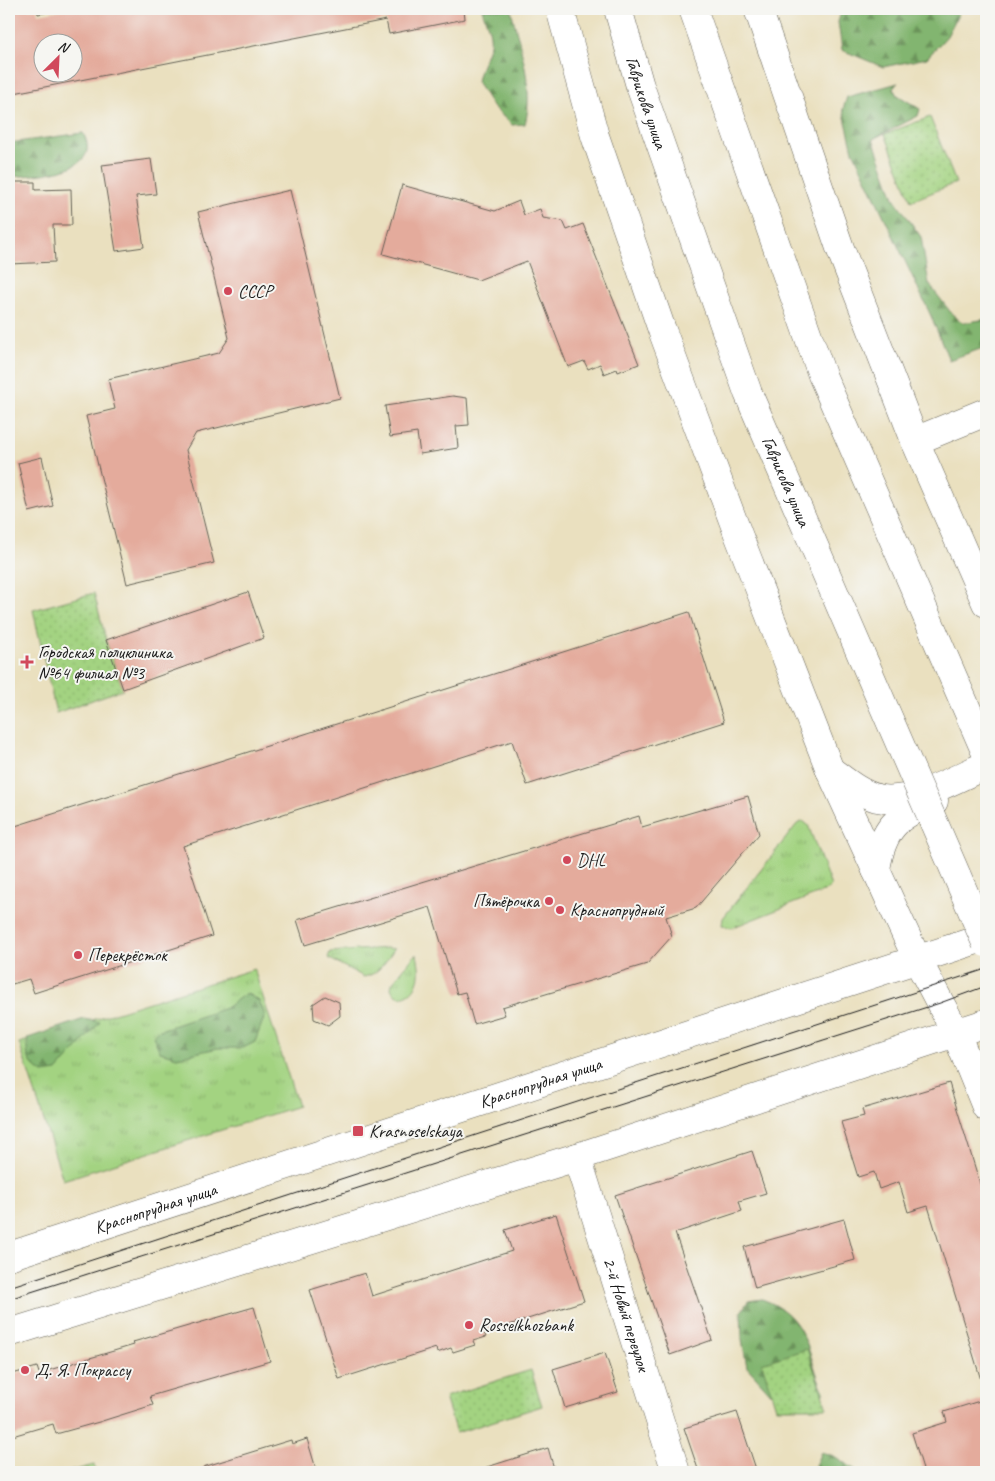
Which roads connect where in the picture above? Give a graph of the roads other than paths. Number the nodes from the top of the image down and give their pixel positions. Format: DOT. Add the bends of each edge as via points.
graph roads {
  1 [pos="560,9"];
  2 [pos="618,9"];
  3 [pos="693,9"];
  4 [pos="758,9"];
  5 [pos="986,412"];
  6 [pos="915,441"];
  7 [pos="986,603"];
  8 [pos="986,753"];
  9 [pos="986,765"];
  10 [pos="830,770"];
  11 [pos="986,779"];
  12 [pos="876,870"];
  13 [pos="986,937"];
  14 [pos="986,943"];
  15 [pos="917,959"];
  16 [pos="986,1023"];
  17 [pos="956,1033"];
  18 [pos="985,1104"];
  19 [pos="577,1157"];
  20 [pos="9,1256"];
  21 [pos="9,1333"];
  22 [pos="676,1472"];
  1 -- 10 [label="main road" via="594,136 662,330"];
  2 -- 14 [label="main road, Гаврикова улица, bridge" via="640,86 748,393"];
  3 -- 8 [label="main road" via="822,375"];
  4 -- 6 [label="main road" via="840,248"];
  5 -- 6 [label="main road"];
  6 -- 7 [label="main road"];
  9 -- 10 [label="main road" via="906,799 878,798 855,789"];
  10 -- 12 [label="main road"];
  11 -- 12 [label="main road" via="909,810 884,838"];
  12 -- 15 [label="main road"];
  13 -- 15 [label="main road, Краснопрудная улица"];
  15 -- 17 [label="main road"];
  15 -- 20 [label="main road, Краснопрудная улица"];
  16 -- 17 [label="main road"];
  17 -- 18 [label="main road"];
  17 -- 19 [label="main road"];
  19 -- 21 [label="main road"];
  19 -- 22 [label="main road, 2-й Новый переулок"];
}
